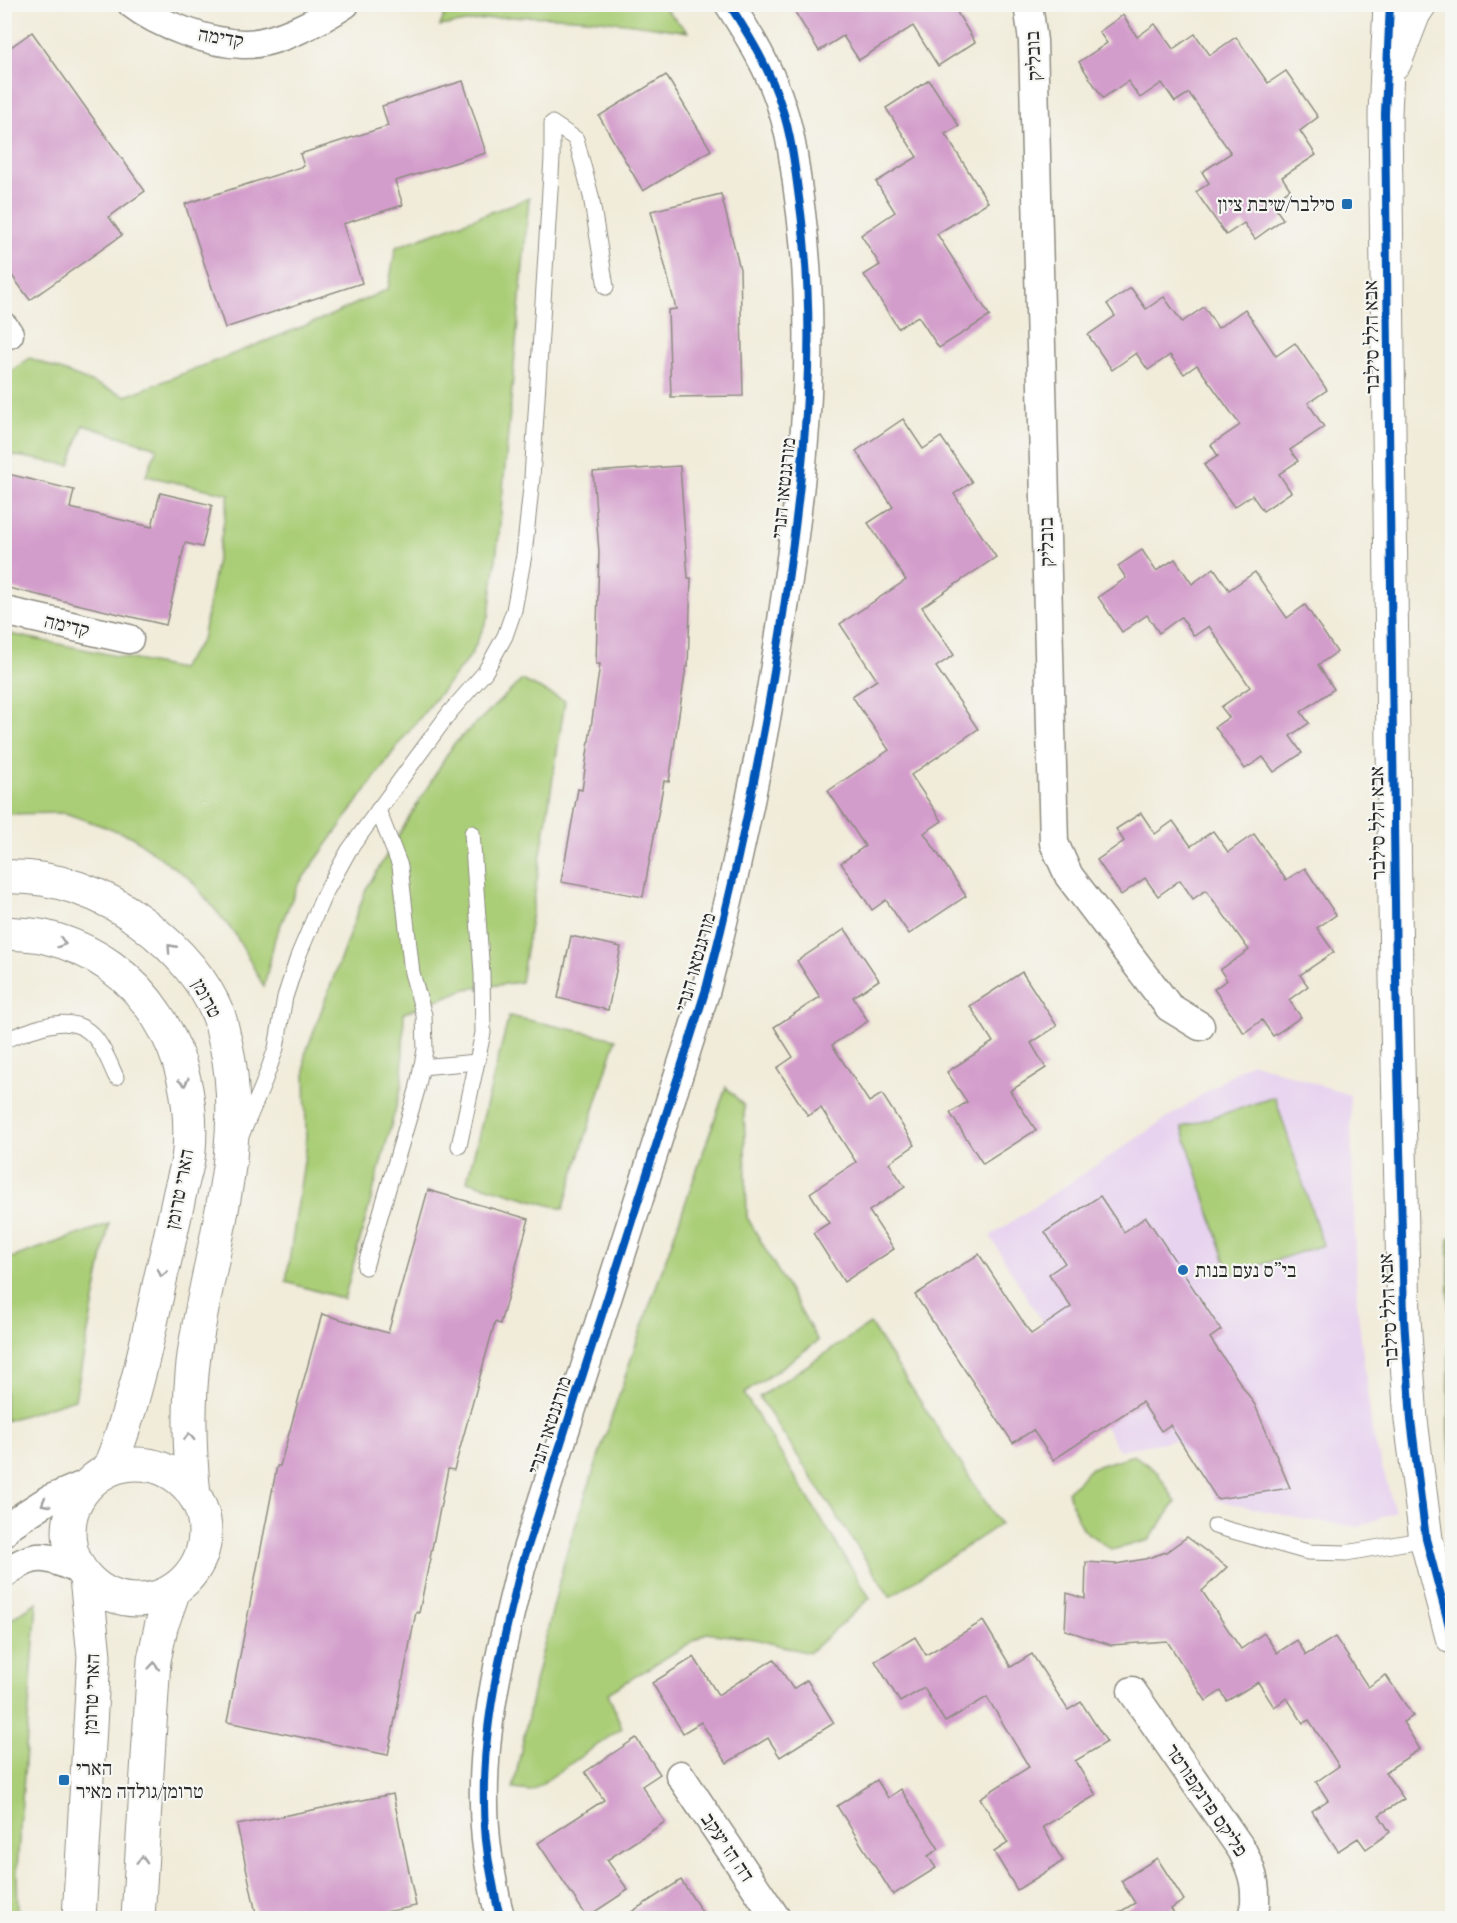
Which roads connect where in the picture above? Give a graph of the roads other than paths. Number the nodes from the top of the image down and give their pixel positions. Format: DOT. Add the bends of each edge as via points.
graph roads {
  1 [pos="132,4"];
  2 [pos="345,4"];
  3 [pos="729,4"];
  4 [pos="1028,4"];
  5 [pos="1390,4"];
  6 [pos="1420,4"];
  7 [pos="1385,114"];
  8 [pos="606,286"];
  9 [pos="4,610"];
  10 [pos="129,639"];
  11 [pos="378,810"];
  12 [pos="472,833"];
  13 [pos="4,877"];
  14 [pos="4,933"];
  15 [pos="1200,1026"];
  16 [pos="4,1040"];
  17 [pos="477,1062"];
  18 [pos="422,1067"];
  19 [pos="116,1077"];
  20 [pos="459,1146"];
  21 [pos="228,1165"];
  22 [pos="366,1267"];
  23 [pos="100,1475"];
  24 [pos="194,1495"];
  25 [pos="6,1525"];
  26 [pos="1215,1526"];
  27 [pos="1426,1539"];
  28 [pos="4,1574"];
  29 [pos="83,1574"];
  30 [pos="174,1590"];
  31 [pos="1452,1637"];
  32 [pos="1132,1691"];
  33 [pos="680,1775"];
  34 [pos="79,1918"];
  35 [pos="138,1918"];
  36 [pos="501,1918"];
  37 [pos="776,1918"];
  38 [pos="1254,1918"];
  1 -- 2 [label="street, קדימה" via="168,25 205,38 244,44 283,36"];
  3 -- 36 [label="street, מורגנטאו הנרי" via="747,31 783,109 805,243 810,326 805,438 794,538 754,782 714,957 521,1568 500,1654 483,1778 485,1848"];
  4 -- 15 [label="street, בובליק" via="1033,40 1054,843 1070,876 1169,1007"];
  5 -- 7 [label="street, אבא הלל סילבר"];
  6 -- 7 [label="street, אבא הלל סילבר" via="1391,75"];
  7 -- 27 [label="street, אבא הלל סילבר" via="1402,1273 1411,1420"];
  8 -- 11 [label="lane" via="591,196 576,139 552,123 531,478 514,610 485,672 450,712"];
  9 -- 10 [label="street, קדימה"];
  11 -- 18 [label="lane" via="400,866 412,973 424,1015"];
  11 -- 21 [label="lane" via="349,850 324,895 299,954 285,997 276,1048"];
  12 -- 17 [label="lane" via="482,974 483,1033"];
  21 -- 13 [label="street, טרומן, one-way" via="233,1116 231,1066 219,1015 196,975 162,938 128,911 58,882"];
  14 -- 23 [label="street, הארי טרומן, one-way" via="44,937 80,949 116,969 142,993 160,1018 184,1077 189,1153 134,1399"];
  16 -- 19 [label="lane" via="56,1022 78,1024 98,1041"];
  17 -- 18 [label="lane"];
  17 -- 20 [label="lane"];
  18 -- 22 [label="lane"];
  24 -- 21 [label="street, טרומן, one-way" via="189,1446 194,1354"];
  23 -- 24 [label="street" via="130,1464 151,1466 179,1479"];
  23 -- 25 [label="street, one-way"];
  23 -- 29 [label="street" via="77,1498 70,1518 71,1550"];
  24 -- 30 [label="street" via="205,1526 201,1557"];
  26 -- 27 [label="lane" via="1308,1552 1346,1553"];
  27 -- 31 [label="street, אבא הלל סילבר"];
  28 -- 29 [label="street" via="18,1564 51,1557"];
  29 -- 30 [label="street" via="103,1592 133,1601 154,1599"];
  29 -- 34 [label="street, הארי טרומן" via="94,1656"];
  35 -- 30 [label="street, one-way" via="154,1660"];
  32 -- 38 [label="street, פליקס פרנקפורטר" via="1242,1850 1253,1872"];
  33 -- 37 [label="street, דה הז יעקב"];
}
